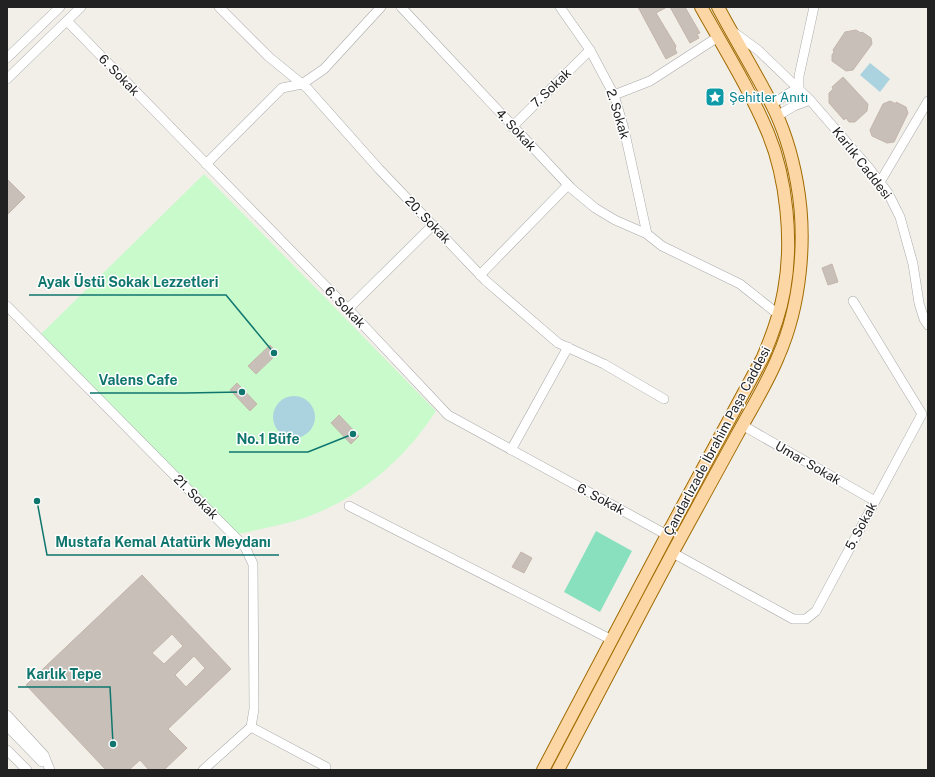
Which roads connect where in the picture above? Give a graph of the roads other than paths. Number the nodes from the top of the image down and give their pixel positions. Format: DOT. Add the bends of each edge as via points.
graph roads {
  1 [pos="82,7"];
  2 [pos="219,7"];
  3 [pos="381,7"];
  4 [pos="401,7"];
  5 [pos="560,7"];
  6 [pos="701,7"];
  7 [pos="718,7"];
  8 [pos="814,7"];
  9 [pos="56,8"];
  10 [pos="67,21"];
  11 [pos="729,29"];
  12 [pos="718,37"];
  13 [pos="590,50"];
  14 [pos="7,58"];
  15 [pos="7,79"];
  16 [pos="302,84"];
  17 [pos="799,88"];
  18 [pos="614,95"];
  19 [pos="810,100"];
  20 [pos="928,101"];
  21 [pos="772,104"];
  22 [pos="759,112"];
  23 [pos="777,116"];
  24 [pos="512,127"];
  25 [pos="206,164"];
  26 [pos="880,182"];
  27 [pos="568,185"];
  28 [pos="433,225"];
  29 [pos="647,234"];
  30 [pos="480,275"];
  31 [pos="853,301"];
  32 [pos="7,306"];
  33 [pos="348,309"];
  34 [pos="779,315"];
  35 [pos="928,324"];
  36 [pos="568,347"];
  37 [pos="664,399"];
  38 [pos="742,425"];
  39 [pos="511,450"];
  40 [pos="875,501"];
  41 [pos="349,506"];
  42 [pos="667,535"];
  43 [pos="673,553"];
  44 [pos="612,640"];
  45 [pos="7,715"];
  46 [pos="7,726"];
  47 [pos="251,727"];
  48 [pos="7,750"];
  49 [pos="325,768"];
  50 [pos="27,770"];
  51 [pos="50,770"];
  52 [pos="203,770"];
  53 [pos="543,770"];
  54 [pos="558,770"];
  1 -- 10 [label="street"];
  2 -- 16 [label="street, 20. Sokak" via="269,57"];
  3 -- 16 [label="street" via="324,69"];
  4 -- 24 [label="street, 4. Sokak"];
  5 -- 13 [label="street, 2. Sokak"];
  6 -- 12 [label="main road, Çandarlızade İbrahim Paşa Caddesi"];
  7 -- 11 [label="main road, Çandarlızade İbrahim Paşa Caddesi"];
  8 -- 17 [label="street" via="799,76"];
  9 -- 14 [label="street"];
  10 -- 15 [label="street"];
  10 -- 25 [label="street, 6. Sokak"];
  11 -- 17 [label="street, Karlık Caddesi" via="758,50"];
  11 -- 21 [label="main road, Çandarlızade İbrahim Paşa Caddesi"];
  12 -- 18 [label="street" via="650,81"];
  12 -- 22 [label="main road, Çandarlızade İbrahim Paşa Caddesi"];
  13 -- 18 [label="street, 2. Sokak"];
  13 -- 24 [label="street, 7. Sokak"];
  16 -- 25 [label="street" via="282,88"];
  16 -- 28 [label="street, 20. Sokak"];
  17 -- 19 [label="street, Karlık Caddesi"];
  17 -- 21 [label="street"];
  18 -- 29 [label="street, 2. Sokak"];
  19 -- 23 [label="street"];
  19 -- 26 [label="street, Karlık Caddesi"];
  20 -- 26 [label="street"];
  21 -- 22 [label="main road"];
  21 -- 23 [label="main road, Çandarlızade İbrahim Paşa Caddesi"];
  22 -- 34 [label="main road, Çandarlızade İbrahim Paşa Caddesi" via="778,164 785,198 787,269"];
  23 -- 38 [label="main road, Çandarlızade İbrahim Paşa Caddesi" via="786,137 797,183 802,251 788,329 779,356"];
  24 -- 27 [label="street, 4. Sokak"];
  25 -- 33 [label="street, 6. Sokak"];
  26 -- 35 [label="street, Karlık Caddesi" via="900,217 913,264 919,303"];
  27 -- 29 [label="street, 4. Sokak" via="595,208"];
  27 -- 30 [label="street"];
  28 -- 30 [label="street, 20. Sokak"];
  28 -- 33 [label="street"];
  29 -- 34 [label="street, 4. Sokak" via="662,246 740,284"];
  30 -- 36 [label="street, 20. Sokak" via="558,343"];
  31 -- 40 [label="street, 5. Sokak" via="922,414"];
  32 -- 47 [label="street, 21. Sokak" via="245,547 252,564 254,709"];
  33 -- 39 [label="street, 6. Sokak" via="448,415"];
  34 -- 42 [label="main road, Çandarlızade İbrahim Paşa Caddesi" via="763,357"];
  36 -- 37 [label="street, 20. Sokak" via="604,364"];
  36 -- 39 [label="street"];
  38 -- 40 [label="street, Umar Sokak"];
  38 -- 43 [label="main road, Çandarlızade İbrahim Paşa Caddesi"];
  39 -- 42 [label="street, 6. Sokak"];
  40 -- 43 [label="street, 5. Sokak" via="816,611 806,619 793,618"];
  41 -- 44 [label="street"];
  42 -- 44 [label="main road, Çandarlızade İbrahim Paşa Caddesi"];
  43 -- 54 [label="main road, Çandarlızade İbrahim Paşa Caddesi"];
  44 -- 53 [label="main road, Çandarlızade İbrahim Paşa Caddesi"];
  45 -- 51 [label="street" via="44,755"];
  46 -- 51 [label="street"];
  47 -- 49 [label="street"];
  47 -- 52 [label="street"];
  48 -- 50 [label="street"];
}
